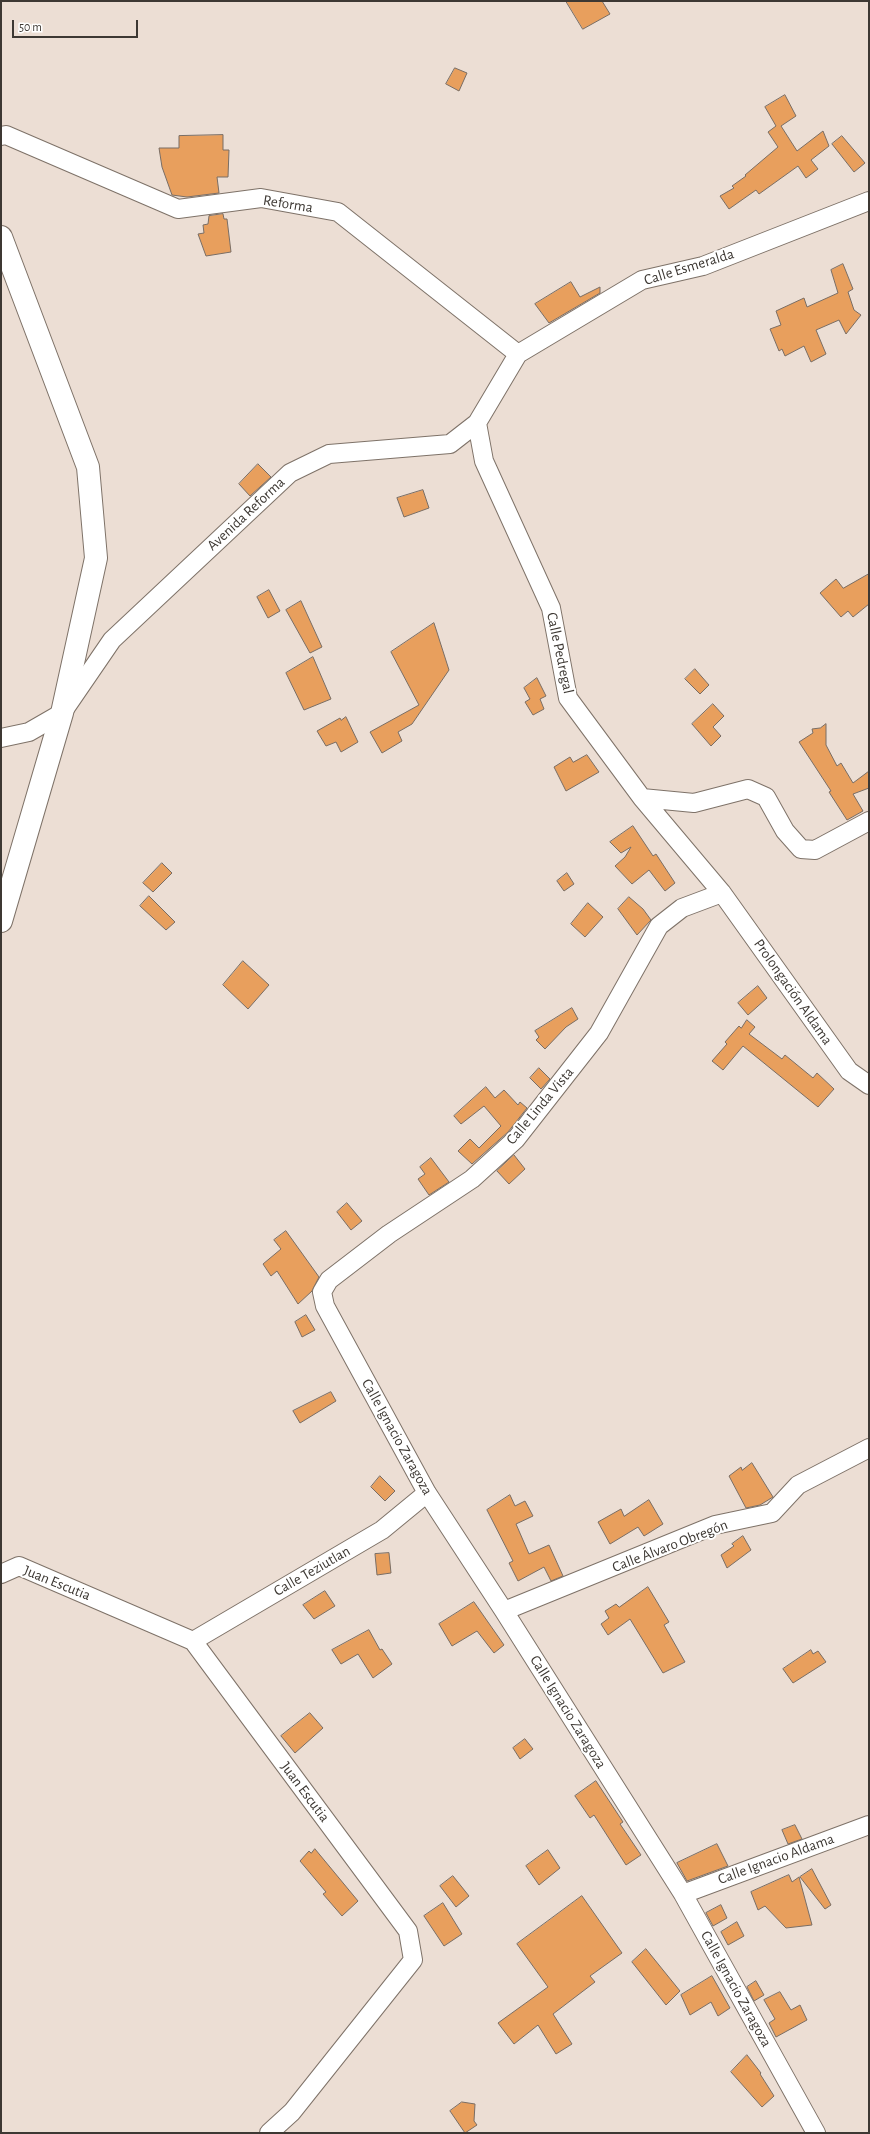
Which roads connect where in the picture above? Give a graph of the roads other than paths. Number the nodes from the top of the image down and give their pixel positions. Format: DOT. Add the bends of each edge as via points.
graph roads {
  1 [pos="1,136"];
  2 [pos="869,201"];
  3 [pos="1,237"];
  4 [pos="518,354"];
  5 [pos="477,423"];
  6 [pos="62,713"];
  7 [pos="1,738"];
  8 [pos="642,798"];
  9 [pos="869,821"];
  10 [pos="722,893"];
  11 [pos="1,921"];
  12 [pos="869,1085"];
  13 [pos="322,1292"];
  14 [pos="869,1448"];
  15 [pos="427,1493"];
  16 [pos="1,1574"];
  17 [pos="504,1611"];
  18 [pos="192,1641"];
  19 [pos="869,1825"];
  20 [pos="683,1894"];
  21 [pos="269,2133"];
  22 [pos="816,2133"];
  1 -- 4 [label="street, Reforma" via="6,135 178,209 260,198 338,212"];
  2 -- 4 [label="street, Calle Esmeralda" via="703,266 642,280"];
  3 -- 6 [label="main road" via="88,467 96,558"];
  4 -- 5 [label="street, Avenida Reforma"];
  5 -- 6 [label="street, Avenida Reforma" via="450,444 329,454 290,473 112,640"];
  5 -- 8 [label="street, Calle Pedregal" via="484,461 551,608 568,698"];
  6 -- 7 [label="street, Avenida Reforma" via="30,732"];
  6 -- 11 [label="main road"];
  8 -- 9 [label="street" via="694,803 748,789 766,797 785,831 801,849 815,850"];
  8 -- 10 [label="street, Calle Pedregal"];
  10 -- 12 [label="street, Prolongación Aldama" via="849,1071"];
  10 -- 13 [label="street, Calle Linda Vista" via="682,908 659,926 599,1033 516,1139 472,1179 389,1234 329,1280"];
  13 -- 15 [label="street, Calle Ignacio Zaragoza" via="324,1306"];
  14 -- 17 [label="street, Calle Álvaro Obregón" via="798,1485 772,1513 715,1525"];
  15 -- 17 [label="street, Calle Ignacio Zaragoza"];
  15 -- 18 [label="street, Calle Teziutlan" via="382,1530"];
  16 -- 18 [label="street, Juan Escutia" via="19,1566"];
  17 -- 20 [label="street, Calle Ignacio Zaragoza"];
  18 -- 21 [label="street, Juan Escutia" via="408,1931 413,1960 292,2112"];
  19 -- 20 [label="street, Calle Ignacio Aldama"];
  20 -- 22 [label="street, Calle Ignacio Zaragoza"];
}
